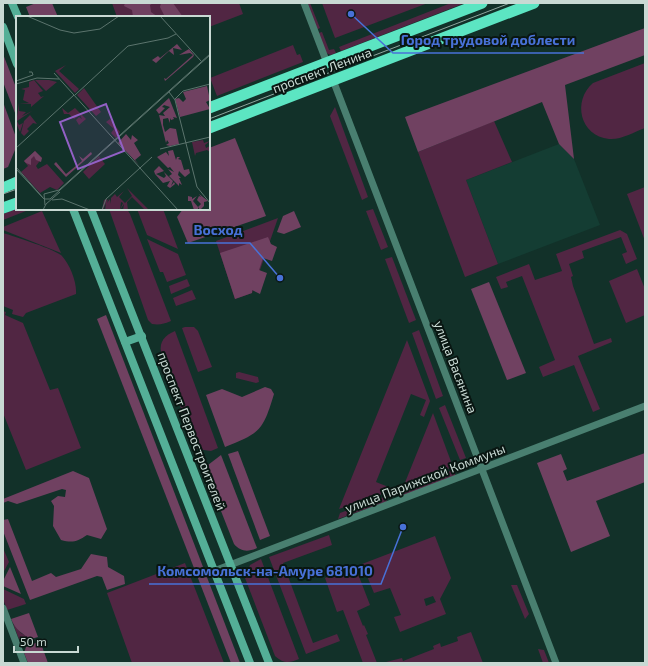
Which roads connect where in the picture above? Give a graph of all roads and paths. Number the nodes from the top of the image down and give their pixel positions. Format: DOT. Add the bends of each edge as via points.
graph roads {
  1 [pos="12,3"];
  2 [pos="304,3"];
  3 [pos="534,3"];
  4 [pos="479,4"];
  5 [pos="18,16"];
  6 [pos="483,22"];
  7 [pos="3,27"];
  8 [pos="16,61"];
  9 [pos="327,63"];
  10 [pos="333,80"];
  11 [pos="210,108"];
  12 [pos="210,128"];
  13 [pos="16,182"];
  14 [pos="3,188"];
  15 [pos="16,203"];
  16 [pos="3,208"];
  17 [pos="73,210"];
  18 [pos="92,210"];
  19 [pos="142,336"];
  20 [pos="126,342"];
  21 [pos="645,406"];
  22 [pos="482,469"];
  23 [pos="231,565"];
  24 [pos="214,571"];
  25 [pos="3,608"];
  26 [pos="24,663"];
  27 [pos="250,663"];
  28 [pos="269,663"];
  29 [pos="556,663"];
  1 -- 5 [label="main road"];
  2 -- 9 [label="street"];
  3 -- 6 [label="highway, проспект Ленина"];
  4 -- 6 [label="highway"];
  4 -- 9 [label="highway, проспект Ленина"];
  6 -- 10 [label="highway, проспект Ленина"];
  7 -- 8 [label="main road"];
  9 -- 10 [label="highway"];
  9 -- 11 [label="highway, проспект Ленина"];
  10 -- 12 [label="highway, проспект Ленина"];
  10 -- 22 [label="street, улица Васянина"];
  13 -- 14 [label="highway"];
  15 -- 16 [label="highway"];
  17 -- 20 [label="main road"];
  18 -- 19 [label="main road, проспект Первостроителей"];
  19 -- 20 [label="main road"];
  19 -- 23 [label="main road, проспект Первостроителей"];
  20 -- 24 [label="main road"];
  21 -- 22 [label="street, улица Парижской Коммуны"];
  22 -- 23 [label="street, улица Парижской Коммуны"];
  22 -- 29 [label="street, улица Васянина"];
  23 -- 24 [label="street, улица Парижской Коммуны"];
  23 -- 28 [label="main road, проспект Первостроителей"];
  24 -- 27 [label="main road"];
  25 -- 26 [label="street"];
}
